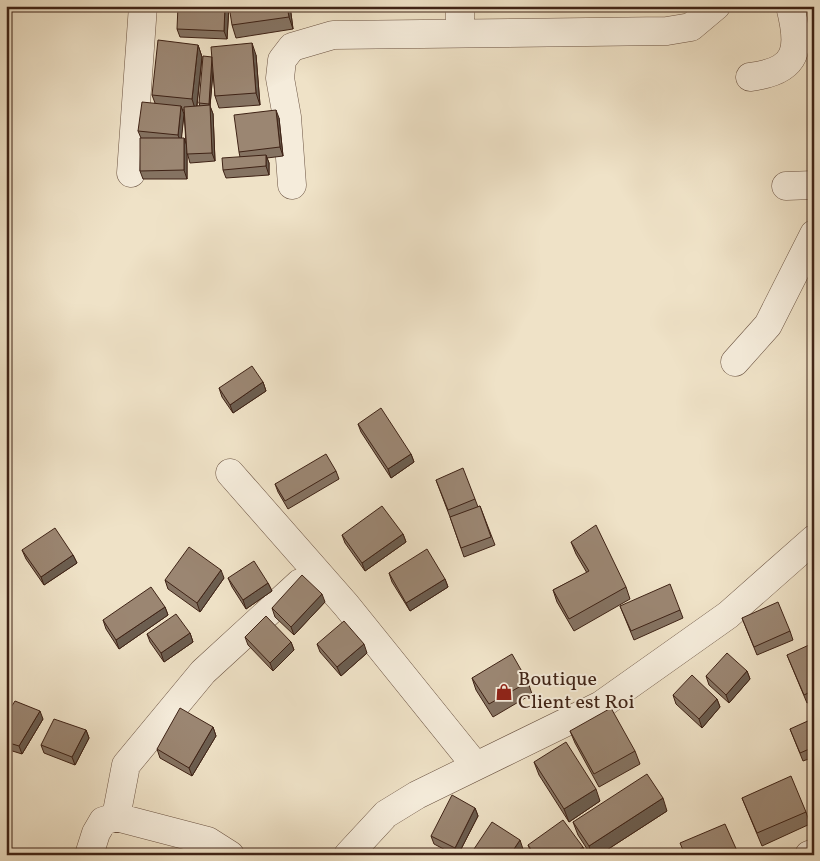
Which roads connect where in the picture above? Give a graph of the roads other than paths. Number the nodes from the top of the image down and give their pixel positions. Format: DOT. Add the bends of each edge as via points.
graph roads {
  1 [pos="143,6"];
  2 [pos="460,6"];
  3 [pos="716,6"];
  4 [pos="790,6"];
  5 [pos="460,33"];
  6 [pos="750,76"];
  7 [pos="131,174"];
  8 [pos="292,185"];
  9 [pos="814,185"];
  10 [pos="786,186"];
  11 [pos="814,234"];
  12 [pos="735,362"];
  13 [pos="230,473"];
  14 [pos="814,539"];
  15 [pos="314,570"];
  16 [pos="475,766"];
  17 [pos="116,817"];
  18 [pos="814,853"];
  19 [pos="89,855"];
  20 [pos="230,855"];
  21 [pos="348,855"];
  22 [pos="809,855"];
  1 -- 7 [label="street"];
  2 -- 5 [label="street"];
  3 -- 5 [label="street" via="691,27 667,31"];
  4 -- 6 [label="street" via="796,42 789,61 784,68 771,74"];
  5 -- 8 [label="street" via="333,35 292,47 282,60 280,78 287,117"];
  9 -- 10 [label="street"];
  11 -- 12 [label="street" via="768,324"];
  13 -- 15 [label="street"];
  14 -- 16 [label="street" via="728,615 601,705"];
  15 -- 16 [label="street" via="346,605"];
  15 -- 17 [label="street" via="202,672 126,765"];
  16 -- 21 [label="street" via="386,814"];
  17 -- 19 [label="street" via="103,820"];
  17 -- 20 [label="street" via="208,841"];
  18 -- 22 [label="street"];
}
